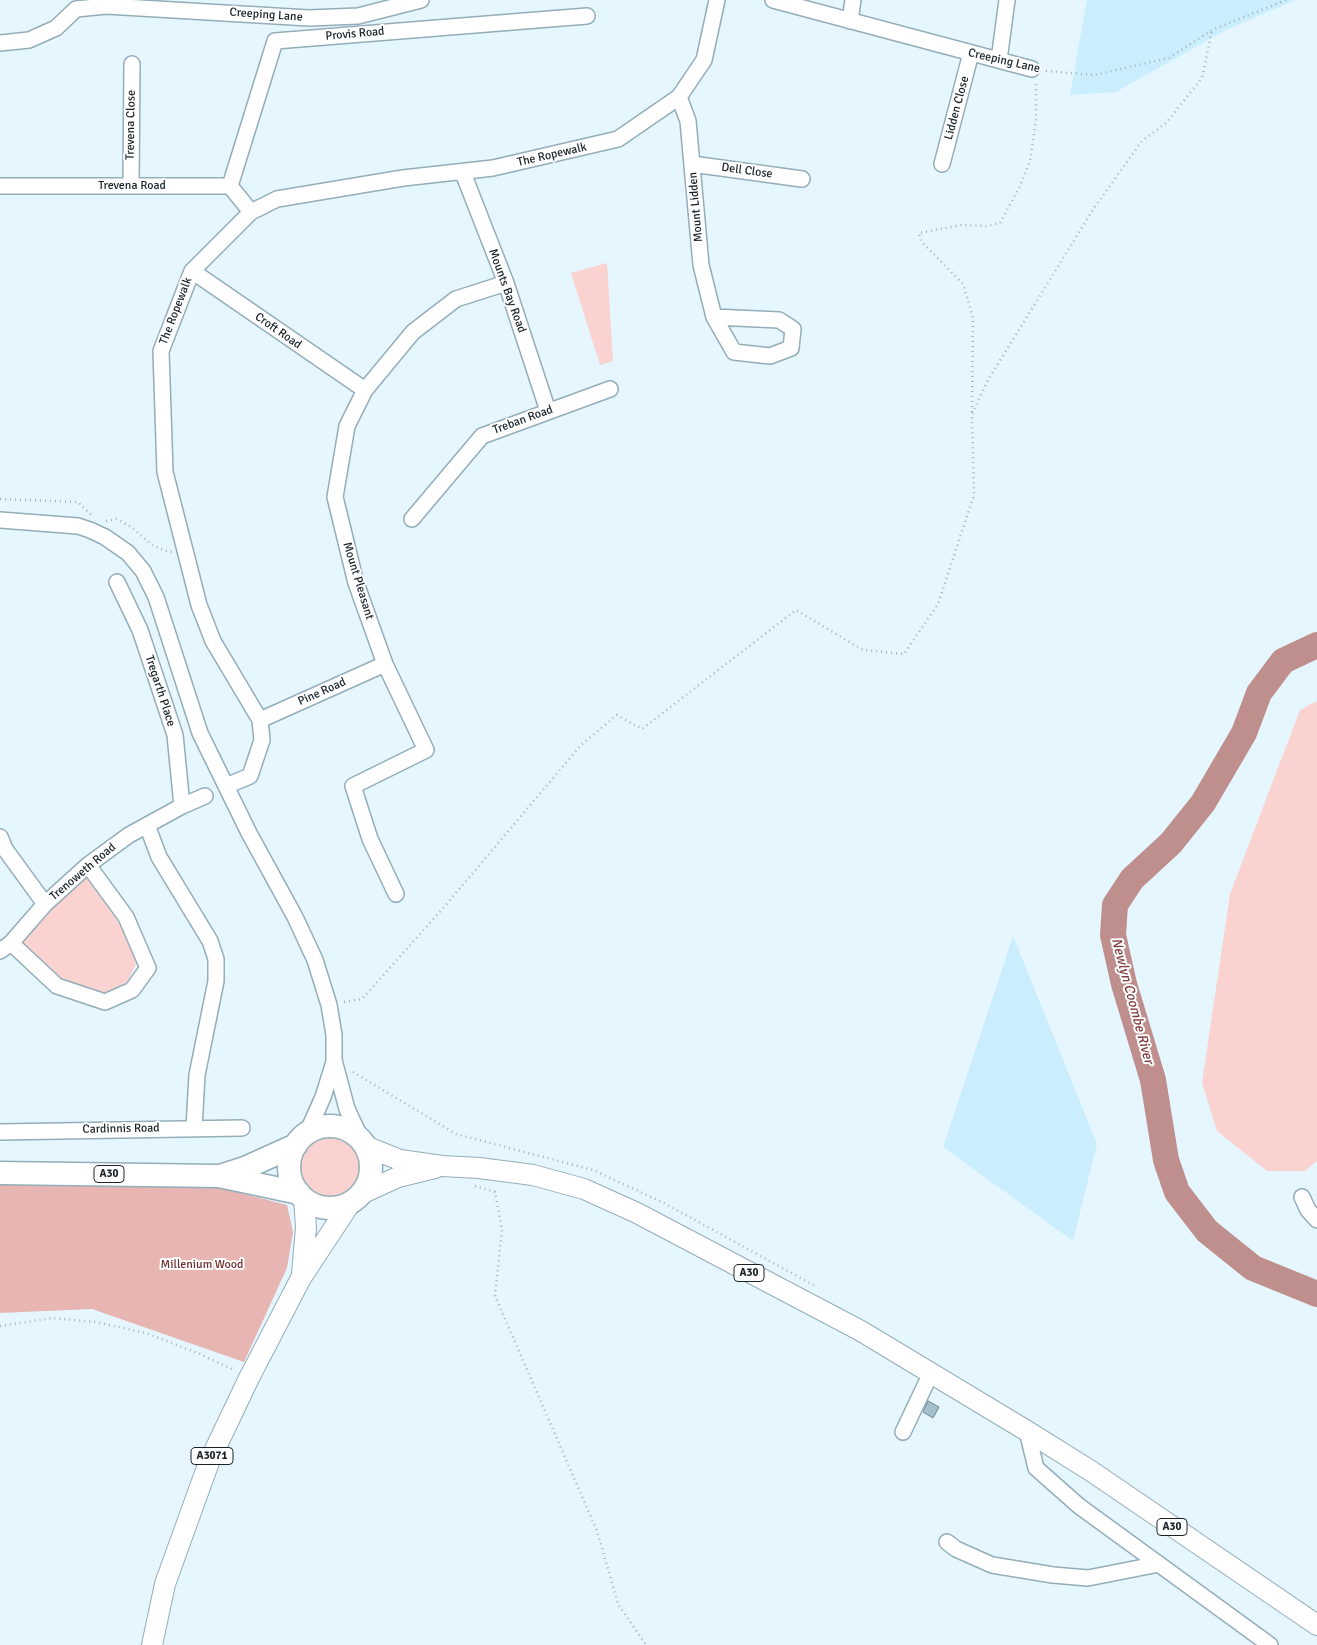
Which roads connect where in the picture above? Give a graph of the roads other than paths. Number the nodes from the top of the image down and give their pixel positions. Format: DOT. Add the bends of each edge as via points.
graph roads {
  1 [pos="421,0"];
  2 [pos="717,0"];
  3 [pos="772,0"];
  4 [pos="853,0"];
  5 [pos="1007,0"];
  6 [pos="587,16"];
  7 [pos="850,21"];
  8 [pos="0,43"];
  9 [pos="971,53"];
  10 [pos="999,60"];
  11 [pos="132,64"];
  12 [pos="1034,69"];
  13 [pos="679,97"];
  14 [pos="692,164"];
  15 [pos="942,164"];
  16 [pos="463,173"];
  17 [pos="802,179"];
  18 [pos="0,186"];
  19 [pos="131,186"];
  20 [pos="230,186"];
  21 [pos="251,212"];
  22 [pos="192,271"];
  23 [pos="506,283"];
  24 [pos="714,316"];
  25 [pos="610,389"];
  26 [pos="365,390"];
  27 [pos="548,411"];
  28 [pos="412,519"];
  29 [pos="0,520"];
  30 [pos="117,582"];
  31 [pos="385,664"];
  32 [pos="260,720"];
  33 [pos="226,786"];
  34 [pos="206,796"];
  35 [pos="182,806"];
  36 [pos="147,825"];
  37 [pos="0,837"];
  38 [pos="88,865"];
  39 [pos="396,894"];
  40 [pos="45,904"];
  41 [pos="6,947"];
  42 [pos="334,1060"];
  43 [pos="194,1128"];
  44 [pos="242,1128"];
  45 [pos="0,1132"];
  46 [pos="301,1139"];
  47 [pos="363,1142"];
  48 [pos="442,1166"];
  49 [pos="0,1172"];
  50 [pos="219,1176"];
  51 [pos="302,1196"];
  52 [pos="1302,1197"];
  53 [pos="356,1198"];
  54 [pos="1317,1220"];
  55 [pos="301,1278"];
  56 [pos="931,1373"];
  57 [pos="1027,1430"];
  58 [pos="903,1432"];
  59 [pos="947,1542"];
  60 [pos="1159,1564"];
  61 [pos="1317,1625"];
  62 [pos="152,1645"];
  63 [pos="1270,1645"];
  1 -- 8 [label="street, Creeping Lane" via="358,16 309,18 96,7 76,9 56,28 29,40"];
  2 -- 13 [label="street" via="704,60"];
  3 -- 7 [label="street, Creeping Lane"];
  4 -- 7 [label="street"];
  5 -- 10 [label="street"];
  6 -- 20 [label="street, Provis Road" via="275,41"];
  7 -- 9 [label="street, Creeping Lane"];
  9 -- 10 [label="street, Creeping Lane"];
  9 -- 15 [label="street, Lidden Close"];
  10 -- 12 [label="street, Creeping Lane"];
  11 -- 19 [label="street, Trevena Close"];
  13 -- 14 [label="street, Mount Lidden" via="688,121"];
  13 -- 16 [label="street, The Ropewalk" via="618,139"];
  14 -- 17 [label="street, Dell Close"];
  14 -- 24 [label="street, Mount Lidden" via="701,265"];
  16 -- 21 [label="street, The Ropewalk" via="403,178 277,199"];
  16 -- 23 [label="street, Mounts Bay Road"];
  18 -- 19 [label="street, Trevena Road"];
  19 -- 20 [label="street, Trevena Road"];
  20 -- 21 [label="street"];
  21 -- 22 [label="street, The Ropewalk"];
  22 -- 26 [label="street, Croft Road"];
  22 -- 32 [label="street, The Ropewalk" via="161,351 165,472 199,605 213,641"];
  23 -- 26 [label="street, Mount Pleasant" via="456,299 413,332"];
  23 -- 27 [label="street, Mounts Bay Road"];
  24 -- 24 [label="street, Mount Lidden" via="734,352 770,356 790,348 793,329 779,320"];
  25 -- 27 [label="street, Treban Road"];
  26 -- 31 [label="street, Mount Pleasant" via="347,426 335,497 356,583"];
  27 -- 28 [label="street, Treban Road" via="482,436"];
  29 -- 33 [label="street" via="95,526 128,553 143,571 156,596 200,734"];
  30 -- 35 [label="street, Tregarth Place" via="140,630 175,735"];
  31 -- 32 [label="street, Pine Road"];
  31 -- 39 [label="street, Mount Pleasant" via="426,750 353,786 370,839"];
  32 -- 33 [label="street, The Ropewalk" via="262,740 250,776"];
  33 -- 42 [label="street" via="315,960 329,1005"];
  34 -- 35 [label="street, Trenoweth Road"];
  35 -- 36 [label="street, Trenoweth Road"];
  36 -- 38 [label="street, Trenoweth Road"];
  36 -- 43 [label="street" via="159,857 210,941 216,959 216,981 197,1075"];
  37 -- 40 [label="street" via="4,850"];
  38 -- 40 [label="street, Trenoweth Road"];
  38 -- 41 [label="street" via="126,917 148,968 132,990 105,1002 57,986"];
  40 -- 41 [label="street, Trenoweth Road"];
  42 -- 46 [label="street" via="324,1097"];
  42 -- 47 [label="street" via="347,1109"];
  43 -- 44 [label="street, Cardinnis Road"];
  43 -- 45 [label="street, Cardinnis Road"];
  46 -- 47 [label="highway" via="319,1127 332,1126 346,1128"];
  46 -- 50 [label="highway, A30" via="245,1168"];
  46 -- 51 [label="highway" via="290,1158 290,1173"];
  47 -- 48 [label="main road, A30" via="398,1159"];
  47 -- 53 [label="highway" via="371,1171 368,1183"];
  48 -- 53 [label="main road, A30" via="398,1178"];
  48 -- 56 [label="main road, A30" via="533,1175 584,1189 638,1213 861,1331"];
  49 -- 50 [label="highway, A30"];
  50 -- 51 [label="highway, A30"];
  51 -- 53 [label="highway" via="315,1205 328,1208 340,1207"];
  51 -- 55 [label="main road, A3071" via="306,1227"];
  52 -- 54 [label="street"];
  53 -- 55 [label="main road, A3071"];
  55 -- 62 [label="main road, A3071" via="210,1462 165,1584"];
  56 -- 57 [label="main road, A30"];
  56 -- 58 [label="street"];
  57 -- 60 [label="street" via="1036,1468 1079,1506"];
  57 -- 61 [label="main road, A30"];
  59 -- 60 [label="street" via="992,1565 1053,1575 1088,1578"];
  60 -- 63 [label="street"];
}
